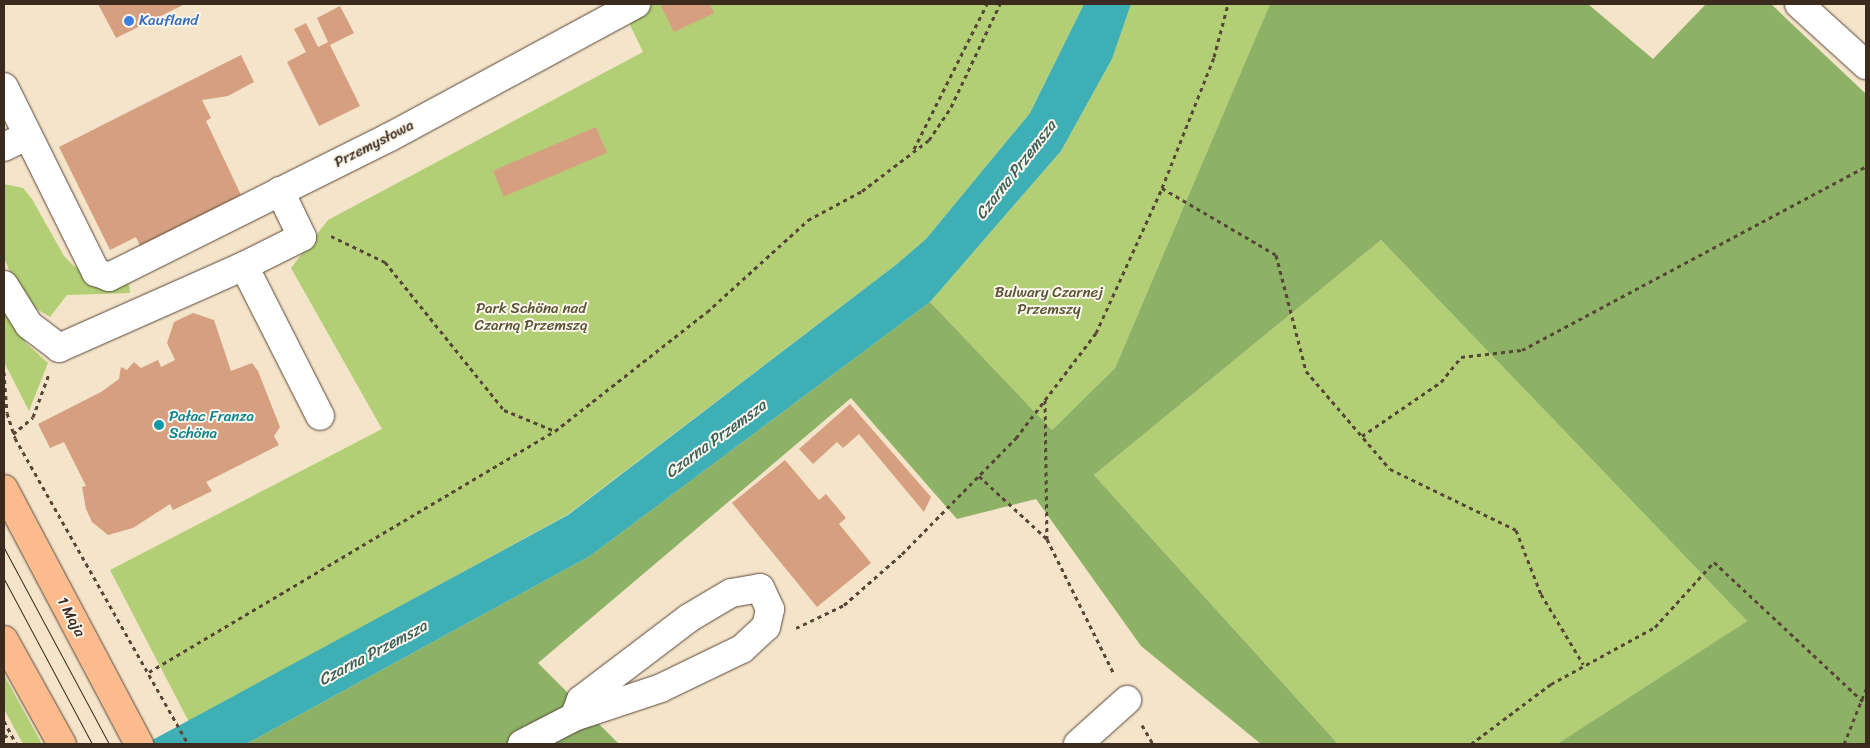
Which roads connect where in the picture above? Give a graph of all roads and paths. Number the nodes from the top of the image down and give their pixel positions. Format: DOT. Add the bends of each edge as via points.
graph roads {
  1 [pos="636,4"];
  2 [pos="987,4"];
  3 [pos="1000,4"];
  4 [pos="1228,4"];
  5 [pos="1799,4"];
  6 [pos="1866,65"];
  7 [pos="4,88"];
  8 [pos="16,142"];
  9 [pos="910,153"];
  10 [pos="1866,166"];
  11 [pos="1162,188"];
  12 [pos="280,191"];
  13 [pos="302,237"];
  14 [pos="244,266"];
  15 [pos="4,285"];
  16 [pos="59,348"];
  17 [pos="4,372"];
  18 [pos="1045,400"];
  19 [pos="320,416"];
  20 [pos="555,431"];
  21 [pos="13,434"];
  22 [pos="1362,436"];
  23 [pos="979,476"];
  24 [pos="4,489"];
  25 [pos="1047,539"];
  26 [pos="788,632"];
  27 [pos="4,640"];
  28 [pos="1583,664"];
  29 [pos="149,672"];
  30 [pos="1866,689"];
  31 [pos="1861,699"];
  32 [pos="1127,700"];
  33 [pos="1866,704"];
  34 [pos="574,716"];
  35 [pos="4,721"];
  36 [pos="10,734"];
  37 [pos="4,737"];
  38 [pos="16,744"];
  39 [pos="62,744"];
  40 [pos="140,744"];
  41 [pos="188,744"];
  42 [pos="522,744"];
  43 [pos="1078,744"];
  44 [pos="1471,744"];
  45 [pos="1844,744"];
  1 -- 12 [label="street, Przemysłowa"];
  2 -- 9 [label="path" via="942,101"];
  3 -- 9 [label="path" via="945,118 930,140"];
  4 -- 11 [label="path" via="1214,57"];
  5 -- 6 [label="street"];
  7 -- 8 [label="street"];
  8 -- 12 [label="street, Przemysłowa" via="96,272 109,277"];
  9 -- 20 [label="path" via="856,196 808,220 706,312"];
  10 -- 22 [label="path" via="1522,350 1461,357 1441,382"];
  11 -- 18 [label="path" via="1096,333"];
  11 -- 22 [label="path" via="1276,255 1306,371"];
  12 -- 13 [label="street"];
  13 -- 14 [label="street"];
  13 -- 20 [label="path" via="324,232 385,262 504,410"];
  14 -- 16 [label="street" via="196,284"];
  14 -- 19 [label="street"];
  15 -- 16 [label="street" via="29,325"];
  16 -- 21 [label="path" via="33,417"];
  17 -- 21 [label="path" via="6,407"];
  18 -- 23 [label="path"];
  18 -- 25 [label="path"];
  20 -- 29 [label="path"];
  21 -- 29 [label="path" via="66,535 92,567"];
  22 -- 28 [label="path" via="1390,469 1516,530 1542,594"];
  23 -- 25 [label="path"];
  23 -- 26 [label="path" via="844,606"];
  24 -- 40 [label="main road, 1 Maja"];
  25 -- 32 [label="path"];
  27 -- 39 [label="main road"];
  28 -- 31 [label="path" via="1655,627 1714,562"];
  28 -- 44 [label="path"];
  29 -- 41 [label="path"];
  30 -- 31 [label="path"];
  31 -- 33 [label="path"];
  31 -- 45 [label="path"];
  32 -- 43 [label="street"];
  34 -- 34 [label="street" via="661,688 742,649 766,627 770,609 760,588 731,593 689,618 581,700"];
  34 -- 42 [label="street"];
  35 -- 36 [label="path"];
  36 -- 37 [label="path"];
  36 -- 38 [label="path"];
}
